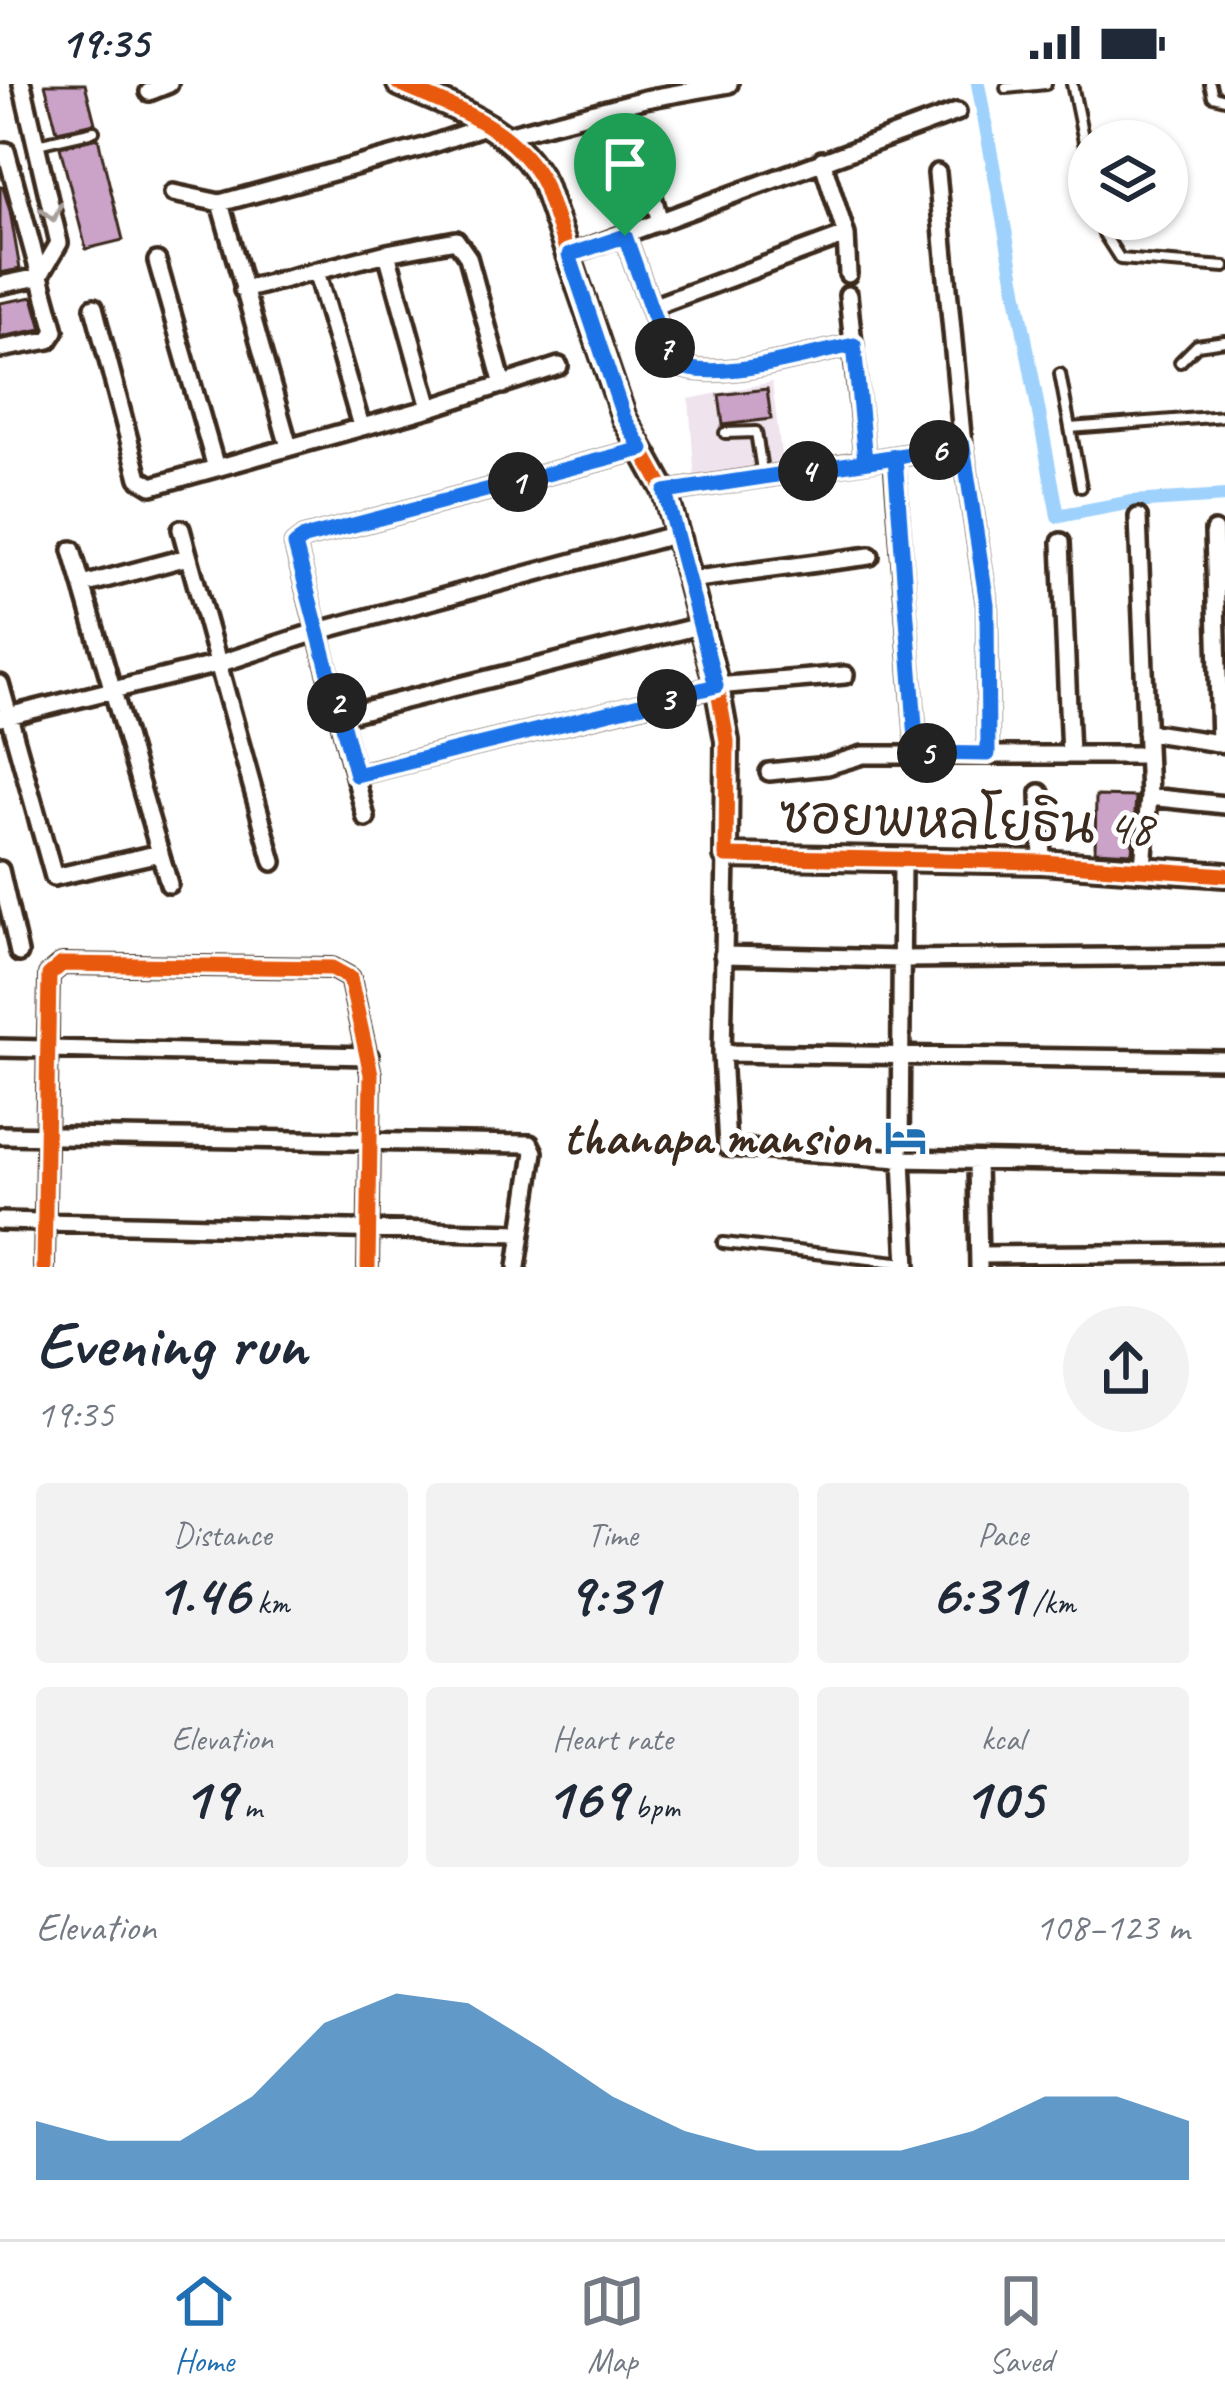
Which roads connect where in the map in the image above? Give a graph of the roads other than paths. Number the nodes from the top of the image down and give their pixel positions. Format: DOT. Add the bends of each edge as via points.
graph roads {
  1 [pos="22,84"];
  2 [pos="169,84"];
  3 [pos="399,84"];
  4 [pos="729,84"];
  5 [pos="1046,84"];
  6 [pos="1072,84"];
  7 [pos="1210,84"];
  8 [pos="1006,88"];
  9 [pos="149,92"];
  10 [pos="1225,98"];
  11 [pos="957,112"];
  12 [pos="1079,120"];
  13 [pos="499,130"];
  14 [pos="94,131"];
  15 [pos="36,145"];
  16 [pos="3,152"];
  17 [pos="641,153"];
  18 [pos="822,160"];
  19 [pos="937,173"];
  20 [pos="173,193"];
  21 [pos="220,203"];
  22 [pos="660,222"];
  23 [pos="625,236"];
  24 [pos="846,236"];
  25 [pos="1107,240"];
  26 [pos="387,253"];
  27 [pos="569,255"];
  28 [pos="157,261"];
  29 [pos="1225,267"];
  30 [pos="316,271"];
  31 [pos="848,274"];
  32 [pos="39,277"];
  33 [pos="0,285"];
  34 [pos="243,290"];
  35 [pos="848,295"];
  36 [pos="94,307"];
  37 [pos="652,307"];
  38 [pos="1225,341"];
  39 [pos="854,345"];
  40 [pos="0,350"];
  41 [pos="1180,362"];
  42 [pos="559,366"];
  43 [pos="1060,374"];
  44 [pos="503,385"];
  45 [pos="430,408"];
  46 [pos="1225,416"];
  47 [pos="361,426"];
  48 [pos="1070,428"];
  49 [pos="725,433"];
  50 [pos="289,446"];
  51 [pos="963,446"];
  52 [pos="642,449"];
  53 [pos="895,457"];
  54 [pos="865,461"];
  55 [pos="216,467"];
  56 [pos="763,479"];
  57 [pos="1081,487"];
  58 [pos="665,492"];
  59 [pos="1138,517"];
  60 [pos="181,529"];
  61 [pos="1214,531"];
  62 [pos="677,534"];
  63 [pos="1061,542"];
  64 [pos="72,550"];
  65 [pos="870,556"];
  66 [pos="188,557"];
  67 [pos="689,580"];
  68 [pos="83,585"];
  69 [pos="699,626"];
  70 [pos="319,631"];
  71 [pos="218,664"];
  72 [pos="845,675"];
  73 [pos="0,683"];
  74 [pos="716,686"];
  75 [pos="116,691"];
  76 [pos="340,716"];
  77 [pos="4,717"];
  78 [pos="1146,732"];
  79 [pos="1222,744"];
  80 [pos="917,753"];
  81 [pos="988,754"];
  82 [pos="1070,755"];
  83 [pos="1147,755"];
  84 [pos="769,772"];
  85 [pos="356,775"];
  86 [pos="1040,793"];
  87 [pos="1149,797"];
  88 [pos="1225,805"];
  89 [pos="366,818"];
  90 [pos="160,854"];
  91 [pos="726,856"];
  92 [pos="902,860"];
  93 [pos="273,862"];
  94 [pos="1042,862"];
  95 [pos="1143,866"];
  96 [pos="0,871"];
  97 [pos="1225,874"];
  98 [pos="169,884"];
  99 [pos="20,952"];
  100 [pos="723,955"];
  101 [pos="1225,956"];
  102 [pos="902,959"];
  103 [pos="0,1048"];
  104 [pos="48,1048"];
  105 [pos="722,1053"];
  106 [pos="369,1056"];
  107 [pos="901,1057"];
  108 [pos="1225,1060"];
  109 [pos="0,1135"];
  110 [pos="46,1135"];
  111 [pos="370,1142"];
  112 [pos="901,1159"];
  113 [pos="977,1161"];
  114 [pos="1225,1165"];
  115 [pos="0,1221"];
  116 [pos="45,1221"];
  117 [pos="368,1228"];
  118 [pos="521,1234"];
  119 [pos="723,1243"];
  120 [pos="1225,1253"];
  121 [pos="979,1261"];
  122 [pos="907,1265"];
  123 [pos="44,1267"];
  124 [pos="368,1267"];
  125 [pos="518,1267"];
  1 -- 15 [label="street"];
  2 -- 9 [label="street"];
  3 -- 13 [label="street"];
  4 -- 13 [label="street"];
  5 -- 8 [label="lane"];
  6 -- 12 [label="lane"];
  7 -- 10 [label="lane" via="1213,96"];
  11 -- 18 [label="street"];
  13 -- 21 [label="street"];
  13 -- 27 [label="street, ซอยพหลโยธิน 48" via="535,167"];
  14 -- 15 [label="lane"];
  15 -- 16 [label="street"];
  15 -- 32 [label="street, one-way" via="59,243"];
  16 -- 32 [label="street"];
  17 -- 22 [label="street"];
  18 -- 22 [label="street"];
  18 -- 24 [label="street"];
  19 -- 51 [label="street"];
  20 -- 21 [label="street"];
  21 -- 34 [label="street"];
  22 -- 23 [label="street"];
  23 -- 27 [label="street"];
  23 -- 37 [label="street"];
  24 -- 31 [label="street"];
  24 -- 37 [label="street"];
  25 -- 29 [label="lane" via="1120,259"];
  26 -- 30 [label="street"];
  26 -- 44 [label="street" via="457,239"];
  26 -- 45 [label="street"];
  27 -- 52 [label="street, ซอยพหลโยธิน 48"];
  28 -- 55 [label="street"];
  30 -- 34 [label="street"];
  30 -- 47 [label="street"];
  32 -- 33 [label="street"];
  32 -- 40 [label="street" via="52,337"];
  34 -- 50 [label="street"];
  35 -- 39 [label="street"];
  36 -- 55 [label="street" via="142,482"];
  37 -- 39 [label="street" via="670,362 686,371"];
  38 -- 41 [label="lane" via="1197,345"];
  39 -- 54 [label="street"];
  42 -- 44 [label="street"];
  43 -- 48 [label="lane"];
  44 -- 45 [label="street"];
  45 -- 47 [label="street"];
  46 -- 48 [label="lane"];
  47 -- 50 [label="street"];
  48 -- 57 [label="lane"];
  49 -- 56 [label="lane" via="756,433"];
  50 -- 55 [label="street"];
  51 -- 53 [label="street"];
  51 -- 81 [label="street" via="987,604"];
  52 -- 58 [label="street, ซอยพหลโยธิน 48"];
  52 -- 70 [label="street" via="298,542"];
  53 -- 54 [label="street"];
  53 -- 80 [label="street"];
  54 -- 56 [label="street"];
  56 -- 58 [label="street"];
  58 -- 62 [label="street, ซอยพหลโยธิน 48"];
  59 -- 78 [label="street"];
  60 -- 66 [label="street"];
  61 -- 79 [label="street"];
  62 -- 67 [label="street, ซอยพหลโยธิน 48"];
  62 -- 70 [label="street"];
  63 -- 82 [label="street"];
  64 -- 68 [label="street"];
  65 -- 67 [label="street"];
  66 -- 68 [label="street"];
  66 -- 71 [label="street"];
  67 -- 69 [label="street, ซอยพหลโยธิน 48"];
  68 -- 75 [label="street"];
  69 -- 74 [label="street, ซอยพหลโยธิน 48"];
  69 -- 76 [label="street"];
  70 -- 71 [label="street"];
  70 -- 76 [label="street"];
  71 -- 75 [label="street"];
  71 -- 93 [label="street"];
  72 -- 74 [label="street"];
  73 -- 77 [label="street"];
  74 -- 85 [label="street"];
  74 -- 91 [label="street, ซอยพหลโยธิน 48" via="727,742"];
  75 -- 77 [label="street"];
  75 -- 90 [label="street"];
  76 -- 85 [label="street"];
  77 -- 90 [label="street" via="54,877"];
  78 -- 79 [label="street"];
  78 -- 83 [label="street"];
  80 -- 81 [label="street"];
  80 -- 84 [label="street"];
  81 -- 82 [label="street"];
  82 -- 83 [label="street"];
  83 -- 87 [label="street"];
  85 -- 89 [label="street"];
  86 -- 94 [label="street"];
  87 -- 88 [label="street"];
  87 -- 95 [label="street"];
  90 -- 98 [label="street"];
  91 -- 92 [label="street, ซอยพหลโยธิน 48"];
  91 -- 100 [label="street"];
  92 -- 94 [label="street, ซอยพหลโยธิน 48"];
  92 -- 102 [label="street"];
  94 -- 95 [label="street, ซอยพหลโยธิน 48"];
  95 -- 97 [label="street, ซอยพหลโยธิน 48"];
  96 -- 99 [label="street"];
  100 -- 102 [label="street"];
  100 -- 105 [label="street"];
  101 -- 102 [label="street"];
  102 -- 107 [label="street"];
  103 -- 104 [label="street"];
  104 -- 106 [label="street"];
  104 -- 106 [label="street" via="49,975 62,964 339,969 350,978"];
  104 -- 110 [label="street"];
  105 -- 107 [label="street"];
  105 -- 112 [label="street" via="727,1147"];
  106 -- 111 [label="street"];
  107 -- 108 [label="street"];
  107 -- 112 [label="street"];
  109 -- 110 [label="street"];
  110 -- 111 [label="street"];
  110 -- 116 [label="street"];
  111 -- 117 [label="street"];
  111 -- 118 [label="street" via="530,1144"];
  112 -- 113 [label="street"];
  112 -- 122 [label="street"];
  113 -- 114 [label="street"];
  113 -- 121 [label="street"];
  115 -- 116 [label="street"];
  116 -- 117 [label="street"];
  116 -- 123 [label="street"];
  117 -- 118 [label="street"];
  117 -- 124 [label="street"];
  118 -- 125 [label="street"];
  119 -- 122 [label="lane"];
  120 -- 121 [label="street"];
}
